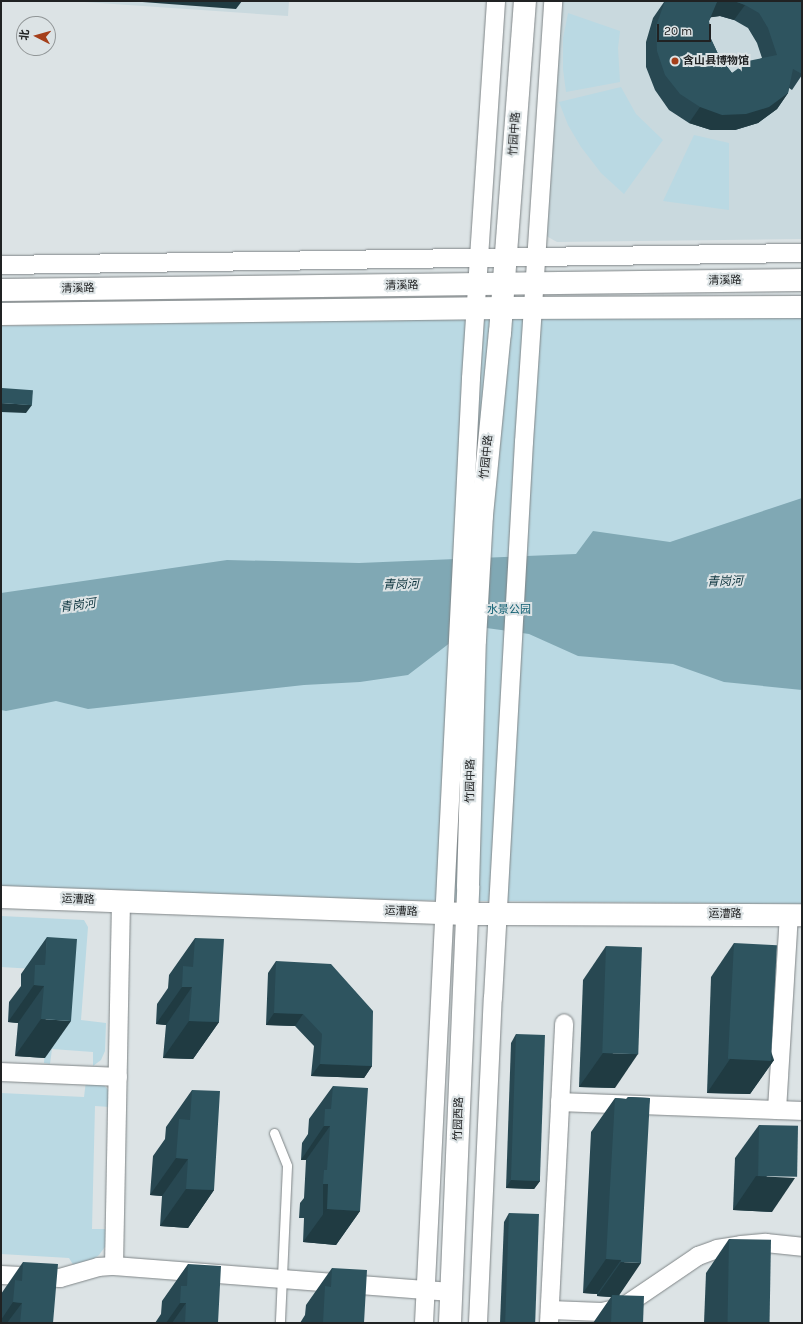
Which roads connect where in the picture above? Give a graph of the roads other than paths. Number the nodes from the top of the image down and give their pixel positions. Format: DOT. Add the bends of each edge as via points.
graph roads {
  1 [pos="496,1"];
  2 [pos="525,1"];
  3 [pos="553,1"];
  4 [pos="802,253"];
  5 [pos="505,257"];
  6 [pos="536,257"];
  7 [pos="479,258"];
  8 [pos="1,266"];
  9 [pos="802,280"];
  10 [pos="503,284"];
  11 [pos="534,284"];
  12 [pos="477,285"];
  13 [pos="52,289"];
  14 [pos="1,290"];
  15 [pos="802,307"];
  16 [pos="476,308"];
  17 [pos="502,308"];
  18 [pos="533,308"];
  19 [pos="1,314"];
  20 [pos="52,314"];
  21 [pos="1,898"];
  22 [pos="122,902"];
  23 [pos="444,913"];
  24 [pos="467,914"];
  25 [pos="498,914"];
  26 [pos="795,915"];
  27 [pos="564,1023"];
  28 [pos="1,1072"];
  29 [pos="118,1078"];
  30 [pos="560,1102"];
  31 [pos="777,1110"];
  32 [pos="802,1111"];
  33 [pos="274,1133"];
  34 [pos="802,1247"];
  35 [pos="114,1266"];
  36 [pos="1,1275"];
  37 [pos="282,1279"];
  38 [pos="425,1290"];
  39 [pos="452,1292"];
  40 [pos="550,1317"];
  41 [pos="280,1323"];
  42 [pos="424,1323"];
  43 [pos="450,1323"];
  44 [pos="478,1323"];
  1 -- 7 [label="street"];
  2 -- 5 [label="main road, 竹园中路"];
  3 -- 6 [label="street"];
  4 -- 6 [label="street"];
  5 -- 6 [label="street"];
  5 -- 7 [label="street"];
  5 -- 10 [label="main road, 竹园中路"];
  6 -- 11 [label="street"];
  7 -- 8 [label="street"];
  7 -- 12 [label="street"];
  9 -- 11 [label="main road, 清溪路"];
  10 -- 11 [label="main road, 清溪路"];
  10 -- 12 [label="main road, 清溪路"];
  10 -- 17 [label="main road, 竹园中路"];
  11 -- 18 [label="street"];
  12 -- 13 [label="main road, 清溪路"];
  12 -- 16 [label="street"];
  13 -- 14 [label="main road, 清溪路"];
  13 -- 20 [label="main road"];
  15 -- 18 [label="main road, 清溪路"];
  16 -- 17 [label="main road, 清溪路"];
  16 -- 20 [label="main road, 清溪路"];
  16 -- 23 [label="street"];
  17 -- 18 [label="main road, 清溪路"];
  17 -- 24 [label="main road, 竹园中路" via="482,515 475,640"];
  18 -- 25 [label="street"];
  19 -- 20 [label="main road, 清溪路"];
  21 -- 22 [label="main road, 运漕路"];
  22 -- 23 [label="main road, 运漕路"];
  22 -- 29 [label="street"];
  23 -- 24 [label="main road, 运漕路"];
  23 -- 38 [label="street"];
  24 -- 25 [label="main road, 运漕路"];
  24 -- 39 [label="main road, 竹园西路"];
  25 -- 26 [label="main road, 运漕路"];
  25 -- 44 [label="street"];
  26 -- 31 [label="street"];
  27 -- 30 [label="street"];
  28 -- 29 [label="street"];
  29 -- 35 [label="street"];
  30 -- 31 [label="street"];
  30 -- 40 [label="street"];
  31 -- 32 [label="street"];
  33 -- 37 [label="lane" via="287,1166"];
  34 -- 40 [label="street" via="766,1243 717,1249 698,1256 623,1307 602,1312"];
  35 -- 36 [label="street" via="98,1267 60,1278"];
  35 -- 37 [label="street" via="207,1277"];
  37 -- 38 [label="street"];
  37 -- 41 [label="lane"];
  38 -- 39 [label="street"];
  38 -- 42 [label="street"];
  39 -- 43 [label="main road, 竹园西路"];
}
